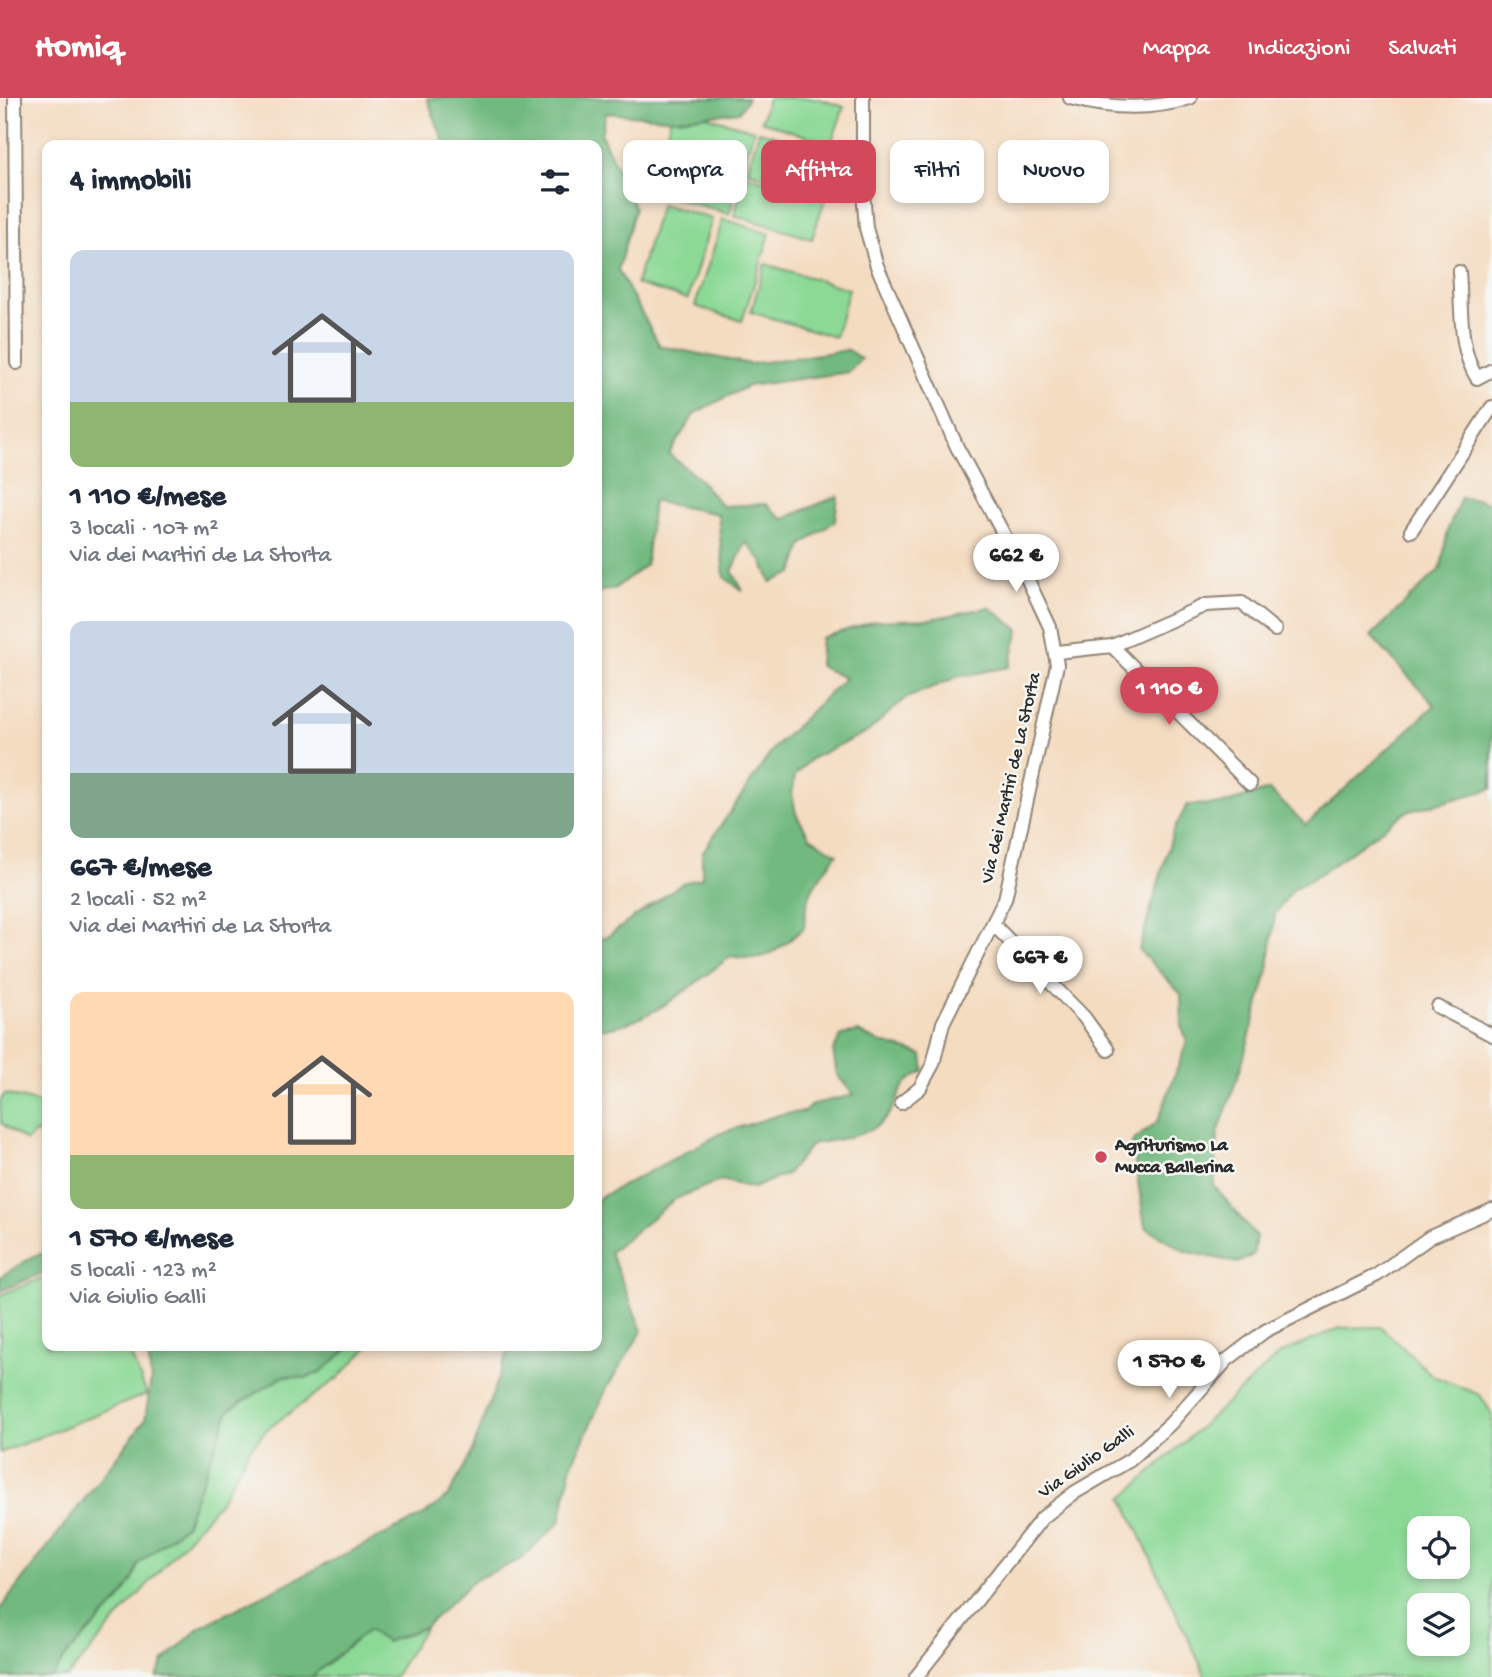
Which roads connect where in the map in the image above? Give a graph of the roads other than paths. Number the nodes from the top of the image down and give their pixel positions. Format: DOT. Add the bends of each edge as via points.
graph roads {
  1 [pos="15,98"];
  2 [pos="863,98"];
  3 [pos="1190,98"];
  4 [pos="1078,99"];
  5 [pos="1459,272"];
  6 [pos="17,363"];
  7 [pos="1492,370"];
  8 [pos="1492,407"];
  9 [pos="1411,531"];
  10 [pos="1275,630"];
  11 [pos="1112,646"];
  12 [pos="1056,652"];
  13 [pos="1250,784"];
  14 [pos="993,924"];
  15 [pos="1438,1007"];
  16 [pos="1492,1035"];
  17 [pos="1108,1050"];
  18 [pos="901,1103"];
  19 [pos="1492,1210"];
  20 [pos="916,1677"];
  1 -- 6 [label="street"];
  2 -- 12 [label="street, Via dei Martiri de La Storta" via="863,192 866,228 877,266 957,447 1050,627"];
  3 -- 4 [label="street" via="1132,108"];
  5 -- 7 [label="street" via="1465,345 1472,370 1477,378"];
  8 -- 9 [label="street"];
  10 -- 11 [label="street" via="1242,603 1206,605"];
  11 -- 12 [label="street"];
  11 -- 13 [label="street"];
  12 -- 14 [label="street, Via dei Martiri de La Storta" via="1056,677 1005,899"];
  14 -- 17 [label="street" via="1084,1017"];
  14 -- 18 [label="street, Via dei Martiri de La Storta" via="943,1023 933,1064 920,1088"];
  15 -- 16 [label="street"];
  19 -- 20 [label="street, Via Giulio Galli" via="1430,1237 1377,1275 1265,1331 1227,1360 1170,1424 1130,1460 1042,1518"];
}
